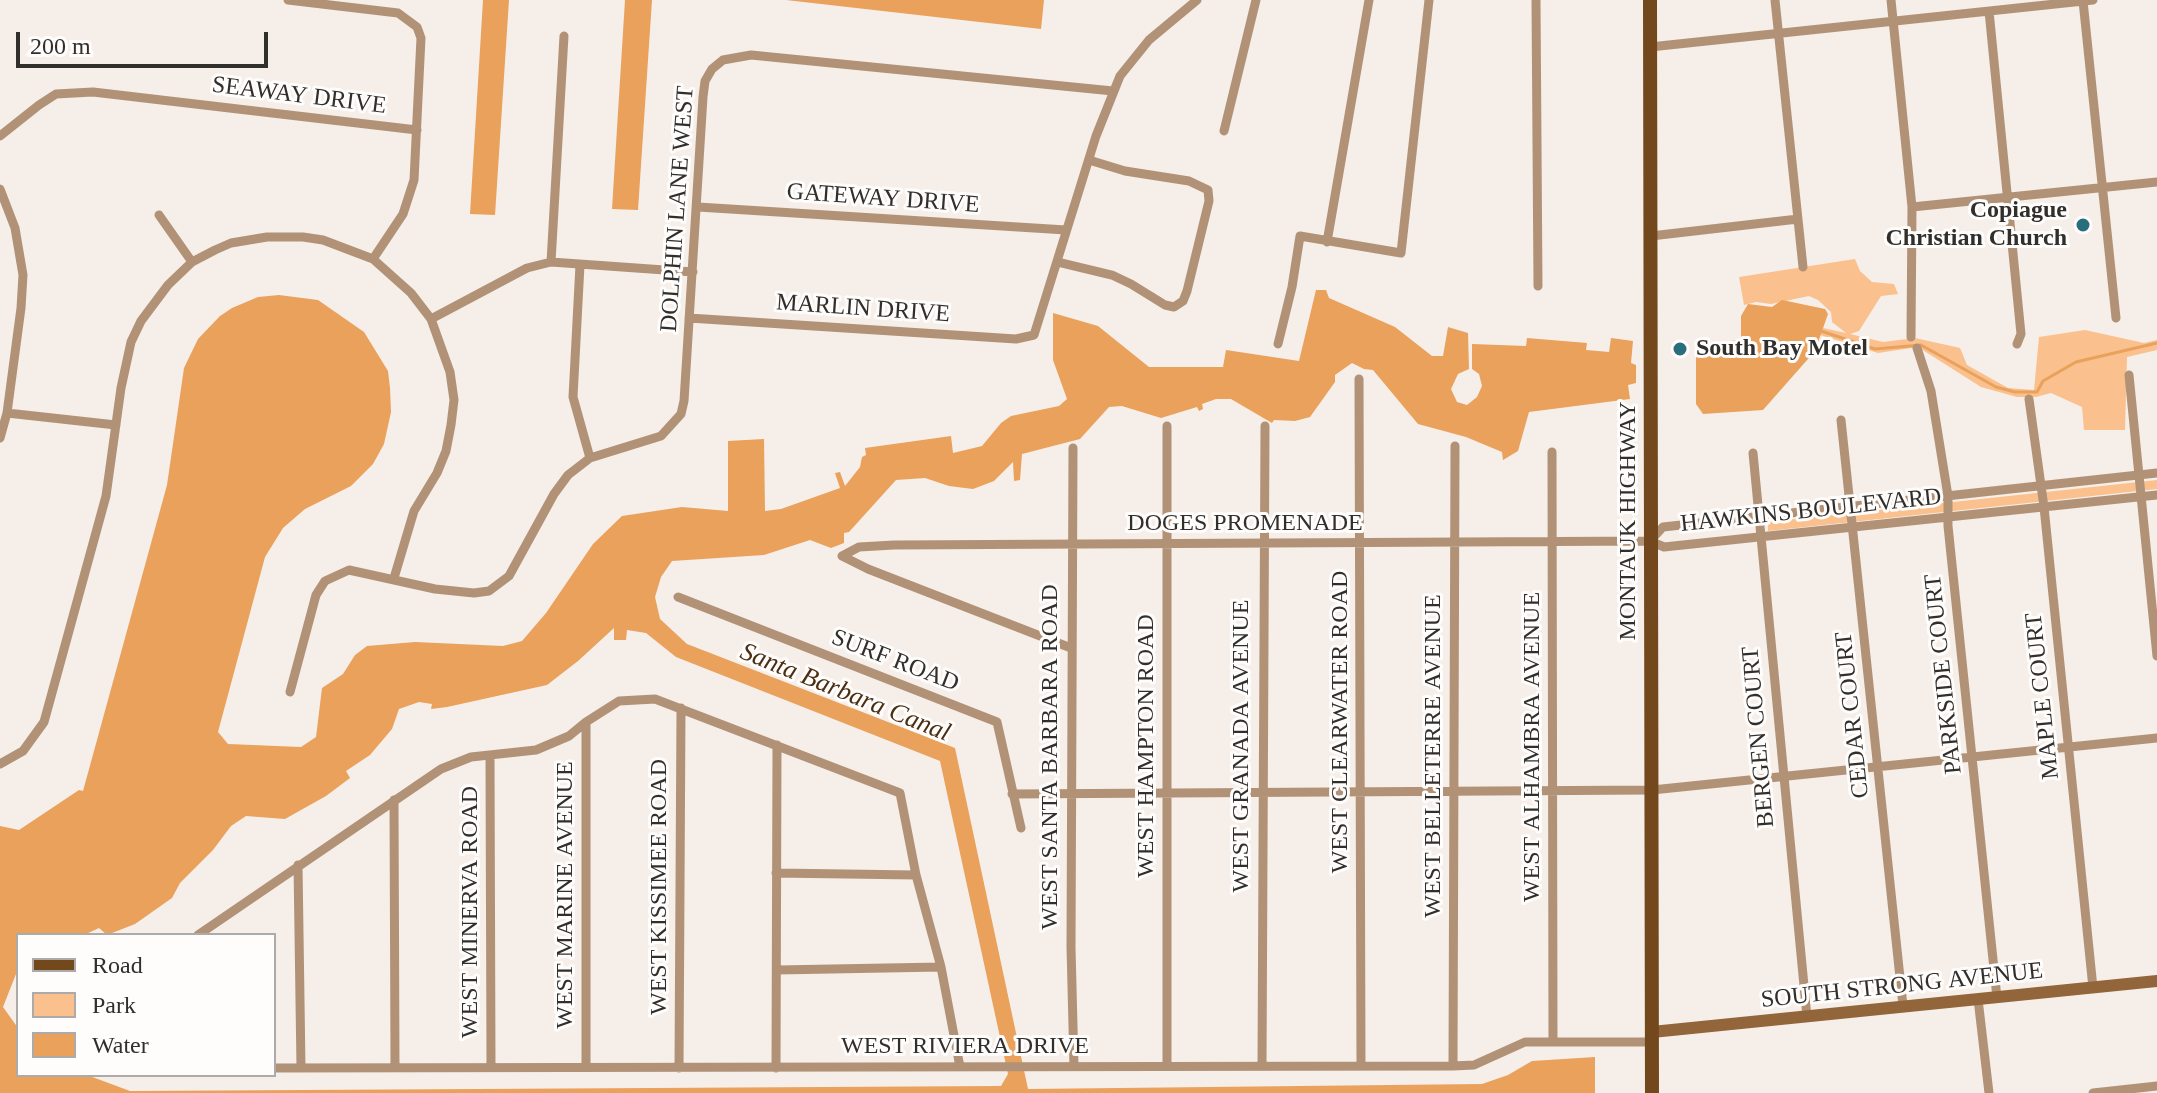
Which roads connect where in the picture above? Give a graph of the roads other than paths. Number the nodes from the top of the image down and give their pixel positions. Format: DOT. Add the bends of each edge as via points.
graph roads {
  1 [pos="288,0"];
  2 [pos="1197,0"];
  3 [pos="1256,0"];
  4 [pos="1369,0"];
  5 [pos="1429,0"];
  6 [pos="1536,0"];
  7 [pos="1650,0"];
  8 [pos="1775,0"];
  9 [pos="1891,0"];
  10 [pos="2093,0"];
  11 [pos="2083,1"];
  12 [pos="1989,11"];
  13 [pos="1893,21"];
  14 [pos="1779,33"];
  15 [pos="564,36"];
  16 [pos="1650,47"];
  17 [pos="1113,91"];
  18 [pos="417,130"];
  19 [pos="1224,131"];
  20 [pos="0,136"];
  21 [pos="1089,160"];
  22 [pos="2157,182"];
  23 [pos="2102,188"];
  24 [pos="0,189"];
  25 [pos="2008,197"];
  26 [pos="698,207"];
  27 [pos="1912,207"];
  28 [pos="159,215"];
  29 [pos="1798,219"];
  30 [pos="1066,230"];
  31 [pos="1651,236"];
  32 [pos="1327,242"];
  33 [pos="373,259"];
  34 [pos="192,262"];
  35 [pos="551,262"];
  36 [pos="1058,262"];
  37 [pos="580,265"];
  38 [pos="1803,267"];
  39 [pos="693,272"];
  40 [pos="1538,286"];
  41 [pos="689,318"];
  42 [pos="2116,318"];
  43 [pos="431,319"];
  44 [pos="1911,337"];
  45 [pos="1278,344"];
  46 [pos="2017,344"];
  47 [pos="1917,348"];
  48 [pos="2129,375"];
  49 [pos="1359,379"];
  50 [pos="2029,399"];
  51 [pos="7,413"];
  52 [pos="1841,420"];
  53 [pos="116,425"];
  54 [pos="1167,426"];
  55 [pos="1265,426"];
  56 [pos="0,438"];
  57 [pos="1455,446"];
  58 [pos="1073,448"];
  59 [pos="1552,452"];
  60 [pos="1753,453"];
  61 [pos="590,458"];
  62 [pos="2157,473"];
  63 [pos="2138,475"];
  64 [pos="2041,485"];
  65 [pos="2157,495"];
  66 [pos="1948,496"];
  67 [pos="2140,497"];
  68 [pos="1850,507"];
  69 [pos="2044,507"];
  70 [pos="1759,516"];
  71 [pos="1948,518"];
  72 [pos="1853,528"];
  73 [pos="1760,537"];
  74 [pos="1650,541"];
  75 [pos="1553,542"];
  76 [pos="1361,543"];
  77 [pos="1167,544"];
  78 [pos="1263,544"];
  79 [pos="1455,544"];
  80 [pos="1072,545"];
  81 [pos="394,578"];
  82 [pos="678,597"];
  83 [pos="1071,648"];
  84 [pos="2157,656"];
  85 [pos="290,692"];
  86 [pos="681,708"];
  87 [pos="586,722"];
  88 [pos="2157,738"];
  89 [pos="777,745"];
  90 [pos="2068,747"];
  91 [pos="490,756"];
  92 [pos="1974,757"];
  93 [pos="0,764"];
  94 [pos="1878,767"];
  95 [pos="1782,776"];
  96 [pos="1652,790"];
  97 [pos="1361,791"];
  98 [pos="1454,791"];
  99 [pos="1553,791"];
  100 [pos="1262,792"];
  101 [pos="1166,793"];
  102 [pos="1012,794"];
  103 [pos="1072,794"];
  104 [pos="394,800"];
  105 [pos="1021,828"];
  106 [pos="298,865"];
  107 [pos="776,873"];
  108 [pos="916,875"];
  109 [pos="203,933"];
  110 [pos="941,967"];
  111 [pos="777,970"];
  112 [pos="2157,981"];
  113 [pos="2093,988"];
  114 [pos="1997,998"];
  115 [pos="1978,999"];
  116 [pos="1903,1006"];
  117 [pos="1807,1017"];
  118 [pos="1652,1037"];
  119 [pos="1553,1042"];
  120 [pos="1262,1065"];
  121 [pos="1361,1065"];
  122 [pos="1074,1066"];
  123 [pos="1167,1066"];
  124 [pos="1453,1066"];
  125 [pos="395,1067"];
  126 [pos="491,1067"];
  127 [pos="586,1067"];
  128 [pos="960,1067"];
  129 [pos="276,1068"];
  130 [pos="301,1068"];
  131 [pos="679,1068"];
  132 [pos="776,1068"];
  133 [pos="2157,1086"];
  134 [pos="1652,1093"];
  135 [pos="1989,1093"];
  136 [pos="2093,1093"];
  1 -- 18 [label="street" via="398,13 417,27"];
  2 -- 17 [label="street" via="1149,40"];
  3 -- 19 [label="street"];
  4 -- 32 [label="street"];
  5 -- 32 [label="street" via="1401,253"];
  6 -- 40 [label="street"];
  7 -- 16 [label="main road, MONTAUK HIGHWAY"];
  8 -- 14 [label="street"];
  9 -- 13 [label="street"];
  10 -- 11 [label="street"];
  11 -- 12 [label="street"];
  11 -- 23 [label="street"];
  12 -- 13 [label="street"];
  12 -- 25 [label="street"];
  13 -- 14 [label="street"];
  13 -- 27 [label="street"];
  14 -- 16 [label="street"];
  14 -- 29 [label="street"];
  15 -- 35 [label="street"];
  16 -- 31 [label="main road, MONTAUK HIGHWAY"];
  17 -- 21 [label="street"];
  17 -- 26 [label="street, DOLPHIN LANE WEST" via="751,55 723,60 705,81"];
  18 -- 20 [label="street, SEAWAY DRIVE" via="93,92 56,94"];
  18 -- 33 [label="street" via="408,200"];
  21 -- 30 [label="street"];
  21 -- 36 [label="street" via="1189,181 1208,190 1187,291 1174,307 1165,305 1112,275"];
  22 -- 23 [label="street"];
  23 -- 25 [label="street"];
  23 -- 42 [label="street"];
  24 -- 51 [label="street" via="15,228 23,275"];
  25 -- 27 [label="street"];
  25 -- 46 [label="street" via="2021,334"];
  26 -- 30 [label="street, GATEWAY DRIVE"];
  26 -- 39 [label="street, DOLPHIN LANE WEST"];
  27 -- 44 [label="street"];
  28 -- 34 [label="street"];
  29 -- 31 [label="street"];
  29 -- 38 [label="street"];
  30 -- 36 [label="street"];
  31 -- 74 [label="main road, MONTAUK HIGHWAY"];
  32 -- 45 [label="street" via="1300,236"];
  33 -- 34 [label="street" via="323,240 284,237 231,243"];
  33 -- 43 [label="street"];
  34 -- 53 [label="street" via="153,303 136,331 124,365"];
  35 -- 37 [label="street"];
  35 -- 43 [label="street" via="527,268"];
  36 -- 41 [label="street, MARLIN DRIVE" via="1034,335 1016,339"];
  37 -- 39 [label="street"];
  37 -- 61 [label="street" via="573,397"];
  39 -- 41 [label="street, DOLPHIN LANE WEST"];
  41 -- 61 [label="street, DOLPHIN LANE WEST" via="684,401 672,427 647,442"];
  43 -- 81 [label="street" via="450,372 451,425 437,473 414,511"];
  47 -- 66 [label="street, PARKSIDE COURT" via="1931,391"];
  48 -- 63 [label="street"];
  49 -- 76 [label="street, WEST CLEARWATER ROAD"];
  50 -- 64 [label="street, MAPLE COURT"];
  51 -- 53 [label="street"];
  51 -- 56 [label="street"];
  52 -- 68 [label="street, CEDAR COURT"];
  53 -- 93 [label="street" via="106,496 44,722 23,751"];
  54 -- 77 [label="street, WEST HAMPTON ROAD"];
  55 -- 78 [label="street, WEST GRANADA AVENUE"];
  57 -- 79 [label="street, WEST BELLETERRE AVENUE"];
  58 -- 80 [label="street, WEST SANTA BARBARA ROAD"];
  59 -- 75 [label="street, WEST ALHAMBRA AVENUE"];
  60 -- 70 [label="street, BERGEN COURT"];
  61 -- 81 [label="street" via="554,494 500,585 474,593"];
  62 -- 63 [label="street, HAWKINS BOULEVARD"];
  63 -- 64 [label="street, HAWKINS BOULEVARD"];
  63 -- 67 [label="street"];
  64 -- 66 [label="street, HAWKINS BOULEVARD"];
  64 -- 69 [label="street, MAPLE COURT"];
  65 -- 67 [label="street, HAWKINS BOULEVARD"];
  66 -- 68 [label="street, HAWKINS BOULEVARD"];
  66 -- 71 [label="street, PARKSIDE COURT"];
  67 -- 69 [label="street, HAWKINS BOULEVARD"];
  67 -- 84 [label="street"];
  68 -- 70 [label="street, HAWKINS BOULEVARD"];
  68 -- 72 [label="street, CEDAR COURT"];
  69 -- 71 [label="street, HAWKINS BOULEVARD"];
  69 -- 90 [label="street, MAPLE COURT"];
  70 -- 73 [label="street, BERGEN COURT"];
  70 -- 74 [label="street, HAWKINS BOULEVARD" via="1663,527"];
  71 -- 72 [label="street, HAWKINS BOULEVARD"];
  71 -- 92 [label="street, PARKSIDE COURT"];
  72 -- 73 [label="street, HAWKINS BOULEVARD"];
  72 -- 94 [label="street, CEDAR COURT"];
  73 -- 74 [label="street, HAWKINS BOULEVARD" via="1664,547"];
  73 -- 95 [label="street, BERGEN COURT"];
  74 -- 75 [label="street, DOGES PROMENADE"];
  74 -- 96 [label="main road, MONTAUK HIGHWAY"];
  75 -- 79 [label="street, DOGES PROMENADE"];
  75 -- 99 [label="street, WEST ALHAMBRA AVENUE"];
  76 -- 78 [label="street, DOGES PROMENADE"];
  76 -- 79 [label="street, DOGES PROMENADE"];
  76 -- 97 [label="street, WEST CLEARWATER ROAD"];
  77 -- 78 [label="street, DOGES PROMENADE"];
  77 -- 80 [label="street, DOGES PROMENADE"];
  77 -- 101 [label="street, WEST HAMPTON ROAD"];
  78 -- 100 [label="street, WEST GRANADA AVENUE"];
  79 -- 98 [label="street, WEST BELLETERRE AVENUE"];
  80 -- 83 [label="street, WEST SANTA BARBARA ROAD"];
  80 -- 83 [label="street, DOGES PROMENADE" via="894,545 859,547 842,556"];
  81 -- 85 [label="street" via="349,570 325,581 316,595"];
  82 -- 102 [label="street, SURF ROAD" via="997,722"];
  83 -- 103 [label="street, WEST SANTA BARBARA ROAD"];
  86 -- 87 [label="street" via="655,699 619,701"];
  86 -- 89 [label="street"];
  86 -- 131 [label="street, WEST KISSIMEE ROAD"];
  87 -- 91 [label="street" via="555,744"];
  87 -- 127 [label="street, WEST MARINE AVENUE"];
  88 -- 90 [label="street"];
  89 -- 107 [label="street"];
  89 -- 108 [label="street" via="900,793"];
  90 -- 92 [label="street"];
  90 -- 113 [label="street, MAPLE COURT"];
  91 -- 104 [label="street" via="457,761"];
  91 -- 126 [label="street, WEST MINERVA ROAD"];
  92 -- 94 [label="street"];
  92 -- 114 [label="street, PARKSIDE COURT"];
  94 -- 95 [label="street"];
  94 -- 116 [label="street, CEDAR COURT"];
  95 -- 96 [label="street"];
  95 -- 117 [label="street, BERGEN COURT"];
  96 -- 99 [label="street"];
  96 -- 118 [label="main road, MONTAUK HIGHWAY"];
  97 -- 98 [label="street"];
  97 -- 100 [label="street"];
  97 -- 121 [label="street, WEST CLEARWATER ROAD"];
  98 -- 99 [label="street"];
  98 -- 124 [label="street, WEST BELLETERRE AVENUE"];
  99 -- 119 [label="street, WEST ALHAMBRA AVENUE"];
  100 -- 101 [label="street"];
  100 -- 120 [label="street, WEST GRANADA AVENUE"];
  101 -- 103 [label="street"];
  101 -- 123 [label="street, WEST HAMPTON ROAD"];
  102 -- 103 [label="street"];
  102 -- 105 [label="street, SURF ROAD"];
  103 -- 122 [label="street, WEST SANTA BARBARA ROAD"];
  104 -- 106 [label="street"];
  104 -- 125 [label="street"];
  106 -- 109 [label="street"];
  106 -- 130 [label="street"];
  107 -- 108 [label="street"];
  107 -- 111 [label="street"];
  108 -- 110 [label="street"];
  110 -- 111 [label="street"];
  110 -- 128 [label="street"];
  111 -- 132 [label="street"];
  112 -- 113 [label="street, SOUTH STRONG AVENUE"];
  113 -- 114 [label="street, SOUTH STRONG AVENUE"];
  114 -- 115 [label="street, SOUTH STRONG AVENUE"];
  115 -- 116 [label="street, SOUTH STRONG AVENUE"];
  115 -- 135 [label="street"];
  116 -- 117 [label="street, SOUTH STRONG AVENUE"];
  117 -- 118 [label="street, SOUTH STRONG AVENUE"];
  118 -- 119 [label="street, WEST RIVIERA DRIVE"];
  118 -- 134 [label="main road, MONTAUK HIGHWAY"];
  119 -- 124 [label="street, WEST RIVIERA DRIVE" via="1525,1042 1474,1065"];
  120 -- 121 [label="street, WEST RIVIERA DRIVE"];
  120 -- 123 [label="street, WEST RIVIERA DRIVE"];
  121 -- 124 [label="street, WEST RIVIERA DRIVE"];
  122 -- 123 [label="street, WEST RIVIERA DRIVE"];
  122 -- 128 [label="street, WEST RIVIERA DRIVE"];
  125 -- 126 [label="street, WEST RIVIERA DRIVE"];
  125 -- 130 [label="street, WEST RIVIERA DRIVE"];
  126 -- 127 [label="street, WEST RIVIERA DRIVE"];
  127 -- 131 [label="street, WEST RIVIERA DRIVE"];
  128 -- 132 [label="street, WEST RIVIERA DRIVE"];
  129 -- 130 [label="street, WEST RIVIERA DRIVE"];
  131 -- 132 [label="street, WEST RIVIERA DRIVE"];
  133 -- 136 [label="street"];
}
